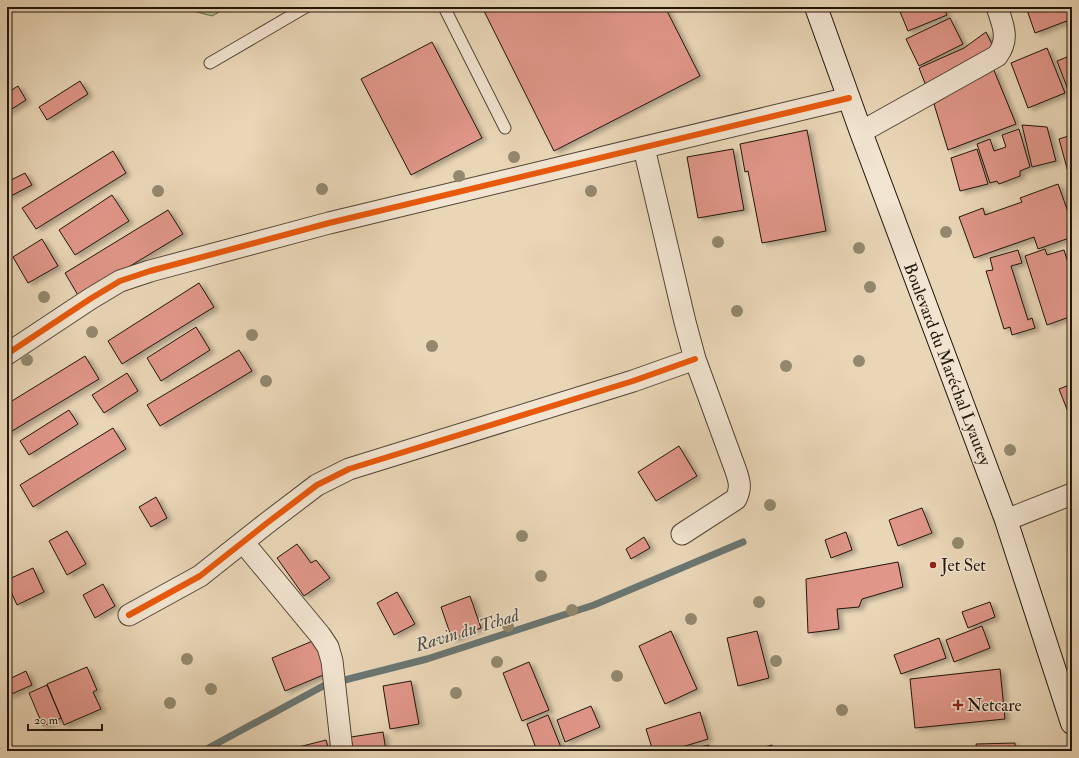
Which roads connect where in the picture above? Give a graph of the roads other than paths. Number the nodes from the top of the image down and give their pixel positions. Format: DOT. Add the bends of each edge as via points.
graph roads {
  1 [pos="306,7"];
  2 [pos="444,7"];
  3 [pos="816,7"];
  4 [pos="997,7"];
  5 [pos="210,63"];
  6 [pos="849,98"];
  7 [pos="505,128"];
  8 [pos="861,132"];
  9 [pos="644,148"];
  10 [pos="7,354"];
  11 [pos="695,359"];
  12 [pos="1072,494"];
  13 [pos="1006,520"];
  14 [pos="682,534"];
  15 [pos="243,542"];
  16 [pos="129,615"];
  17 [pos="1072,723"];
  18 [pos="342,751"];
  1 -- 5 [label="lane"];
  2 -- 7 [label="lane"];
  3 -- 6 [label="main road, Boulevard du Maréchal Lyautey"];
  4 -- 8 [label="street" via="1004,26 1005,41 997,56"];
  6 -- 8 [label="main road, Boulevard du Maréchal Lyautey"];
  6 -- 9 [label="street"];
  8 -- 13 [label="main road, Boulevard du Maréchal Lyautey"];
  9 -- 10 [label="street" via="329,223 150,271 120,281"];
  9 -- 11 [label="street"];
  11 -- 14 [label="street" via="740,485 736,499"];
  11 -- 15 [label="street" via="633,381 349,469 318,485"];
  12 -- 13 [label="street"];
  13 -- 17 [label="main road, Boulevard du Maréchal Lyautey"];
  15 -- 16 [label="street" via="200,576"];
  15 -- 18 [label="street" via="328,647 332,661"];
}
